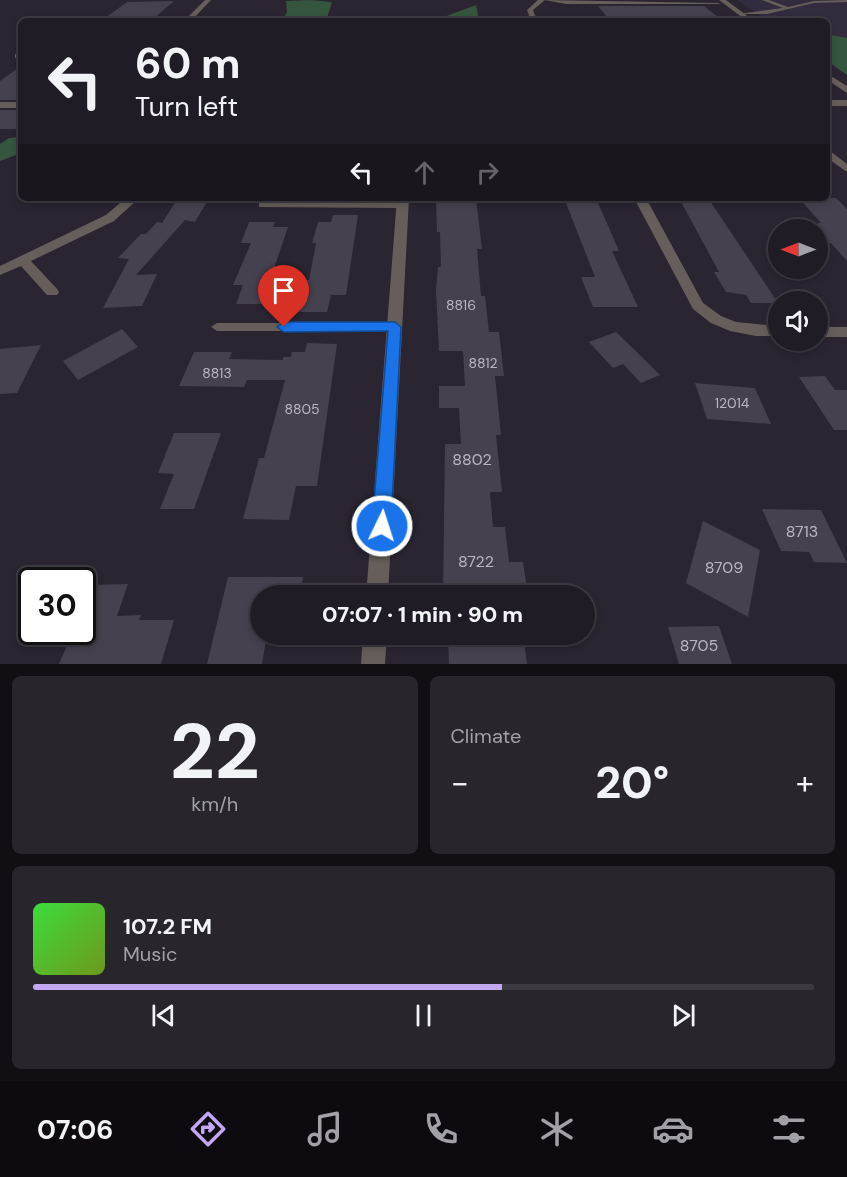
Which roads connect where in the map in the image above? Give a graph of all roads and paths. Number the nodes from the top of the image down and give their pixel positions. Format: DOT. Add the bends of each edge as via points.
graph roads {
  1 [pos="208,0"];
  2 [pos="544,0"];
  3 [pos="764,0"];
  4 [pos="833,0"];
  5 [pos="847,1"];
  6 [pos="720,2"];
  7 [pos="786,7"];
  8 [pos="735,9"];
  9 [pos="771,12"];
  10 [pos="741,14"];
  11 [pos="190,18"];
  12 [pos="533,18"];
  13 [pos="747,18"];
  14 [pos="830,78"];
  15 [pos="847,90"];
  16 [pos="830,103"];
  17 [pos="847,103"];
  18 [pos="0,105"];
  19 [pos="18,105"];
  20 [pos="830,154"];
  21 [pos="847,169"];
  22 [pos="130,201"];
  23 [pos="403,201"];
  24 [pos="642,201"];
  25 [pos="262,204"];
  26 [pos="24,261"];
  27 [pos="0,271"];
  28 [pos="52,292"];
  29 [pos="217,327"];
  30 [pos="395,327"];
  31 [pos="768,332"];
  32 [pos="828,332"];
  33 [pos="847,332"];
  34 [pos="378,585"];
  35 [pos="374,645"];
  36 [pos="373,664"];
  1 -- 11 [label="street"];
  2 -- 6 [label="lane"];
  2 -- 12 [label="street" via="530,10"];
  3 -- 7 [label="lane"];
  4 -- 5 [label="lane"];
  4 -- 7 [label="lane"];
  6 -- 8 [label="street"];
  7 -- 9 [label="lane"];
  8 -- 9 [label="lane"];
  8 -- 10 [label="street"];
  9 -- 10 [label="lane"];
  10 -- 13 [label="street"];
  14 -- 15 [label="street"];
  16 -- 17 [label="street"];
  18 -- 19 [label="street"];
  20 -- 21 [label="street"];
  22 -- 26 [label="street" via="110,218"];
  23 -- 25 [label="lane"];
  23 -- 30 [label="street"];
  24 -- 31 [label="street" via="698,306 721,324"];
  26 -- 27 [label="street"];
  26 -- 28 [label="street"];
  29 -- 30 [label="lane"];
  30 -- 34 [label="street"];
  32 -- 33 [label="street"];
  35 -- 36 [label="street"];
}
